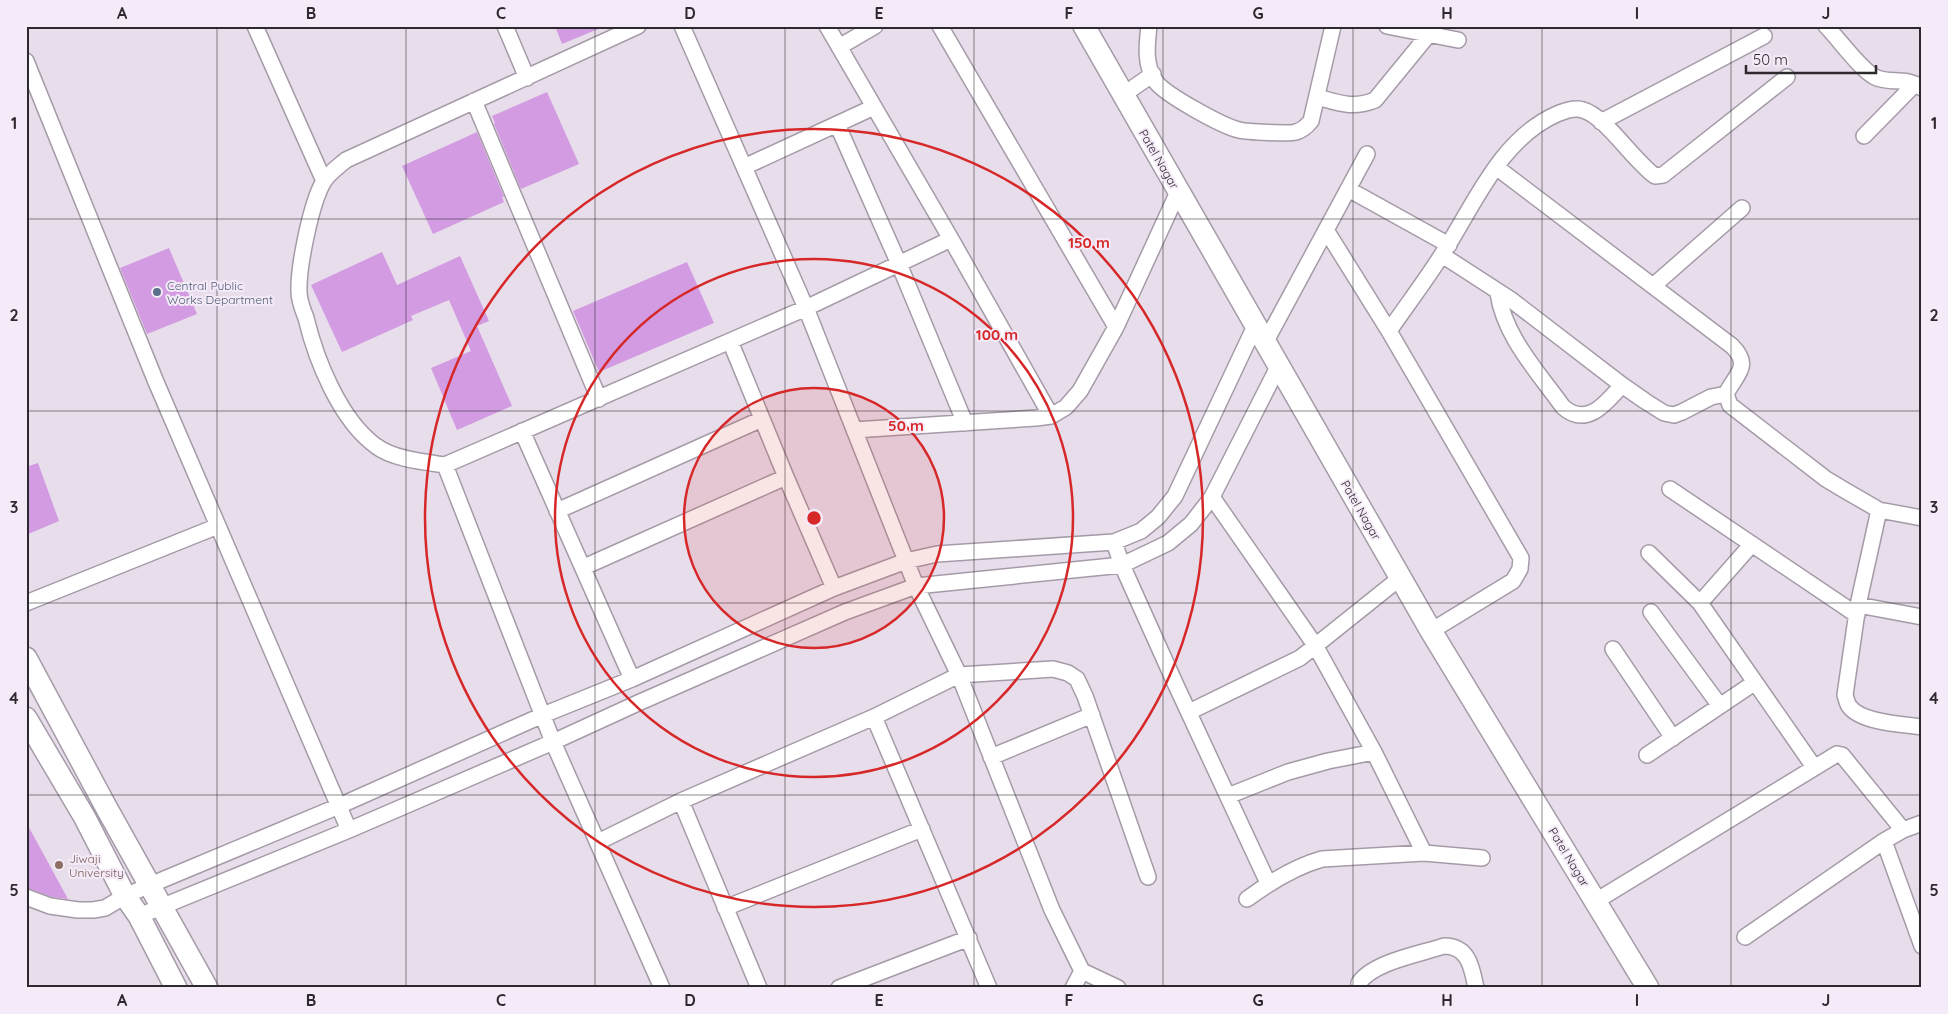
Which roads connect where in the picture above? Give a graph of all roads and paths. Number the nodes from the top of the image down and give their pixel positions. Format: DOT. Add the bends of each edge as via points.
graph roads {
  1 [pos="255,26"];
  2 [pos="505,26"];
  3 [pos="638,26"];
  4 [pos="682,26"];
  5 [pos="827,26"];
  6 [pos="875,26"];
  7 [pos="940,26"];
  8 [pos="1084,26"];
  9 [pos="1149,26"];
  10 [pos="1333,26"];
  11 [pos="1387,26"];
  12 [pos="1826,26"];
  13 [pos="1429,34"];
  14 [pos="1764,36"];
  15 [pos="1458,40"];
  16 [pos="839,46"];
  17 [pos="26,61"];
  18 [pos="1153,74"];
  19 [pos="1787,77"];
  20 [pos="527,78"];
  21 [pos="1919,86"];
  22 [pos="1123,94"];
  23 [pos="1317,97"];
  24 [pos="474,101"];
  25 [pos="874,107"];
  26 [pos="1602,122"];
  27 [pos="837,124"];
  28 [pos="1864,136"];
  29 [pos="1367,154"];
  30 [pos="744,167"];
  31 [pos="1496,167"];
  32 [pos="324,181"];
  33 [pos="1348,189"];
  34 [pos="1178,192"];
  35 [pos="1742,208"];
  36 [pos="1326,230"];
  37 [pos="951,239"];
  38 [pos="1445,250"];
  39 [pos="899,264"];
  40 [pos="1653,286"];
  41 [pos="1498,293"];
  42 [pos="806,308"];
  43 [pos="1116,327"];
  44 [pos="1389,331"];
  45 [pos="1260,334"];
  46 [pos="730,341"];
  47 [pos="1278,367"];
  48 [pos="1622,385"];
  49 [pos="1726,394"];
  50 [pos="599,399"];
  51 [pos="1051,416"];
  52 [pos="762,419"];
  53 [pos="965,423"];
  54 [pos="854,430"];
  55 [pos="522,432"];
  56 [pos="445,465"];
  57 [pos="786,477"];
  58 [pos="1670,489"];
  59 [pos="1212,497"];
  60 [pos="1879,510"];
  61 [pos="557,511"];
  62 [pos="1922,518"];
  63 [pos="218,526"];
  64 [pos="1114,542"];
  65 [pos="1752,544"];
  66 [pos="1649,553"];
  67 [pos="906,561"];
  68 [pos="1122,565"];
  69 [pos="584,567"];
  70 [pos="1400,578"];
  71 [pos="916,586"];
  72 [pos="834,588"];
  73 [pos="26,603"];
  74 [pos="1700,603"];
  75 [pos="1858,610"];
  76 [pos="1651,612"];
  77 [pos="1922,617"];
  78 [pos="1431,631"];
  79 [pos="1315,645"];
  80 [pos="1613,648"];
  81 [pos="26,658"];
  82 [pos="959,676"];
  83 [pos="632,679"];
  84 [pos="1754,683"];
  85 [pos="1720,706"];
  86 [pos="1189,712"];
  87 [pos="543,715"];
  88 [pos="1092,715"];
  89 [pos="874,717"];
  90 [pos="26,718"];
  91 [pos="1922,727"];
  92 [pos="1673,738"];
  93 [pos="554,742"];
  94 [pos="1374,752"];
  95 [pos="1647,755"];
  96 [pos="991,757"];
  97 [pos="1814,767"];
  98 [pos="1228,796"];
  99 [pos="681,801"];
  100 [pos="339,806"];
  101 [pos="1922,823"];
  102 [pos="922,829"];
  103 [pos="349,830"];
  104 [pos="1903,830"];
  105 [pos="1884,841"];
  106 [pos="598,842"];
  107 [pos="1424,853"];
  108 [pos="1482,858"];
  109 [pos="1148,877"];
  110 [pos="1268,883"];
  111 [pos="150,885"];
  112 [pos="125,896"];
  113 [pos="26,897"];
  114 [pos="1247,898"];
  115 [pos="1596,901"];
  116 [pos="163,906"];
  117 [pos="725,908"];
  118 [pos="1916,910"];
  119 [pos="139,916"];
  120 [pos="1745,937"];
  121 [pos="969,938"];
  122 [pos="1922,946"];
  123 [pos="1082,971"];
  124 [pos="176,988"];
  125 [pos="207,988"];
  126 [pos="662,988"];
  127 [pos="759,988"];
  128 [pos="839,988"];
  129 [pos="989,988"];
  130 [pos="1073,988"];
  131 [pos="1118,988"];
  132 [pos="1360,988"];
  133 [pos="1476,988"];
  134 [pos="1648,988"];
  1 -- 32 [label="street"];
  2 -- 20 [label="street"];
  3 -- 20 [label="street"];
  4 -- 30 [label="street"];
  5 -- 16 [label="street"];
  6 -- 16 [label="street"];
  7 -- 43 [label="street"];
  8 -- 22 [label="street, Patel Nagar"];
  9 -- 18 [label="street" via="1146,49"];
  10 -- 23 [label="street"];
  11 -- 13 [label="street"];
  12 -- 21 [label="street" via="1878,79 1901,80"];
  13 -- 15 [label="street"];
  13 -- 23 [label="street" via="1375,100 1351,106"];
  14 -- 26 [label="street"];
  16 -- 25 [label="street"];
  17 -- 63 [label="street"];
  18 -- 22 [label="street"];
  18 -- 23 [label="street" via="1172,95 1239,130 1294,133 1311,121"];
  19 -- 26 [label="street" via="1663,175 1655,176 1646,170"];
  20 -- 24 [label="street"];
  21 -- 28 [label="street"];
  22 -- 34 [label="street, Patel Nagar"];
  24 -- 32 [label="street" via="346,160"];
  24 -- 50 [label="street"];
  25 -- 27 [label="street"];
  25 -- 37 [label="street"];
  26 -- 31 [label="street" via="1581,109 1566,110 1543,120 1517,140"];
  27 -- 30 [label="street"];
  27 -- 39 [label="street"];
  29 -- 33 [label="street"];
  30 -- 42 [label="street"];
  31 -- 38 [label="street"];
  31 -- 40 [label="street"];
  32 -- 56 [label="street" via="313,207 299,293 328,384 356,428 376,447 410,460"];
  33 -- 36 [label="street"];
  33 -- 38 [label="street"];
  34 -- 43 [label="street"];
  34 -- 45 [label="street, Patel Nagar"];
  35 -- 40 [label="street"];
  36 -- 44 [label="street"];
  36 -- 45 [label="street"];
  37 -- 39 [label="street"];
  37 -- 51 [label="street"];
  38 -- 41 [label="street"];
  38 -- 44 [label="street"];
  39 -- 42 [label="street"];
  39 -- 53 [label="street"];
  40 -- 49 [label="street" via="1740,354 1743,362 1741,371"];
  41 -- 48 [label="street"];
  41 -- 48 [label="street" via="1503,315 1519,346 1569,412 1578,416 1588,414 1606,402"];
  42 -- 46 [label="street"];
  42 -- 54 [label="street"];
  43 -- 51 [label="street" via="1080,392 1066,407"];
  44 -- 78 [label="street" via="1520,558 1520,569 1513,581"];
  45 -- 47 [label="street, Patel Nagar"];
  45 -- 64 [label="street" via="1175,496 1158,518 1142,531"];
  46 -- 50 [label="street"];
  46 -- 52 [label="street"];
  47 -- 59 [label="street"];
  47 -- 70 [label="street, Patel Nagar"];
  48 -- 49 [label="street" via="1644,402 1674,415"];
  49 -- 60 [label="street" via="1730,405 1826,479"];
  50 -- 55 [label="street"];
  51 -- 53 [label="street"];
  52 -- 57 [label="street"];
  52 -- 61 [label="street"];
  53 -- 54 [label="street"];
  54 -- 67 [label="street"];
  55 -- 56 [label="street"];
  55 -- 61 [label="street"];
  56 -- 87 [label="street"];
  57 -- 69 [label="street"];
  57 -- 72 [label="street"];
  58 -- 65 [label="street"];
  59 -- 68 [label="street" via="1191,524 1168,542"];
  59 -- 79 [label="street"];
  60 -- 62 [label="street"];
  60 -- 75 [label="street"];
  61 -- 69 [label="street"];
  63 -- 73 [label="street"];
  63 -- 100 [label="street"];
  64 -- 67 [label="street" via="937,554"];
  64 -- 68 [label="street"];
  65 -- 74 [label="street"];
  65 -- 75 [label="street"];
  66 -- 74 [label="street"];
  67 -- 71 [label="street"];
  67 -- 72 [label="street"];
  68 -- 71 [label="street"];
  68 -- 86 [label="street"];
  69 -- 83 [label="street"];
  70 -- 78 [label="street, Patel Nagar"];
  70 -- 79 [label="street"];
  71 -- 82 [label="street"];
  71 -- 93 [label="street" via="845,612"];
  72 -- 83 [label="street"];
  74 -- 84 [label="street"];
  75 -- 77 [label="street"];
  75 -- 91 [label="street" via="1845,695 1849,706 1874,720"];
  76 -- 85 [label="street"];
  78 -- 115 [label="street, Patel Nagar"];
  79 -- 86 [label="street" via="1300,658"];
  79 -- 94 [label="street"];
  80 -- 92 [label="street"];
  81 -- 111 [label="street"];
  82 -- 88 [label="street" via="1053,669 1068,673 1077,679"];
  82 -- 89 [label="street"];
  82 -- 96 [label="street"];
  83 -- 87 [label="street"];
  84 -- 85 [label="street"];
  84 -- 97 [label="street"];
  85 -- 92 [label="street"];
  86 -- 98 [label="street"];
  87 -- 93 [label="street"];
  87 -- 100 [label="street"];
  88 -- 96 [label="street"];
  88 -- 109 [label="street"];
  89 -- 99 [label="street"];
  89 -- 102 [label="street"];
  90 -- 112 [label="street" via="86,818"];
  92 -- 95 [label="street"];
  93 -- 103 [label="street"];
  93 -- 106 [label="street"];
  94 -- 98 [label="street" via="1288,772"];
  94 -- 107 [label="street"];
  96 -- 123 [label="street" via="1052,910"];
  97 -- 104 [label="street" via="1831,756 1842,755"];
  97 -- 115 [label="street"];
  98 -- 110 [label="street"];
  99 -- 106 [label="street"];
  99 -- 117 [label="street"];
  100 -- 103 [label="street"];
  100 -- 111 [label="street"];
  101 -- 104 [label="street"];
  102 -- 117 [label="street"];
  102 -- 121 [label="street"];
  103 -- 116 [label="street"];
  104 -- 105 [label="street"];
  105 -- 118 [label="street"];
  105 -- 120 [label="street"];
  106 -- 126 [label="street"];
  107 -- 108 [label="street"];
  107 -- 110 [label="street" via="1322,859"];
  110 -- 114 [label="street"];
  111 -- 112 [label="street"];
  111 -- 116 [label="street"];
  112 -- 113 [label="street" via="106,908 78,910 50,906"];
  112 -- 119 [label="street"];
  115 -- 134 [label="street, Patel Nagar"];
  116 -- 119 [label="street"];
  116 -- 125 [label="street"];
  117 -- 127 [label="street"];
  118 -- 122 [label="street"];
  119 -- 124 [label="street"];
  121 -- 128 [label="street"];
  121 -- 129 [label="street"];
  123 -- 130 [label="street"];
  123 -- 131 [label="street"];
  132 -- 133 [label="street" via="1359,983 1364,976 1380,966 1444,946 1454,946 1464,954 1472,969"];
}
